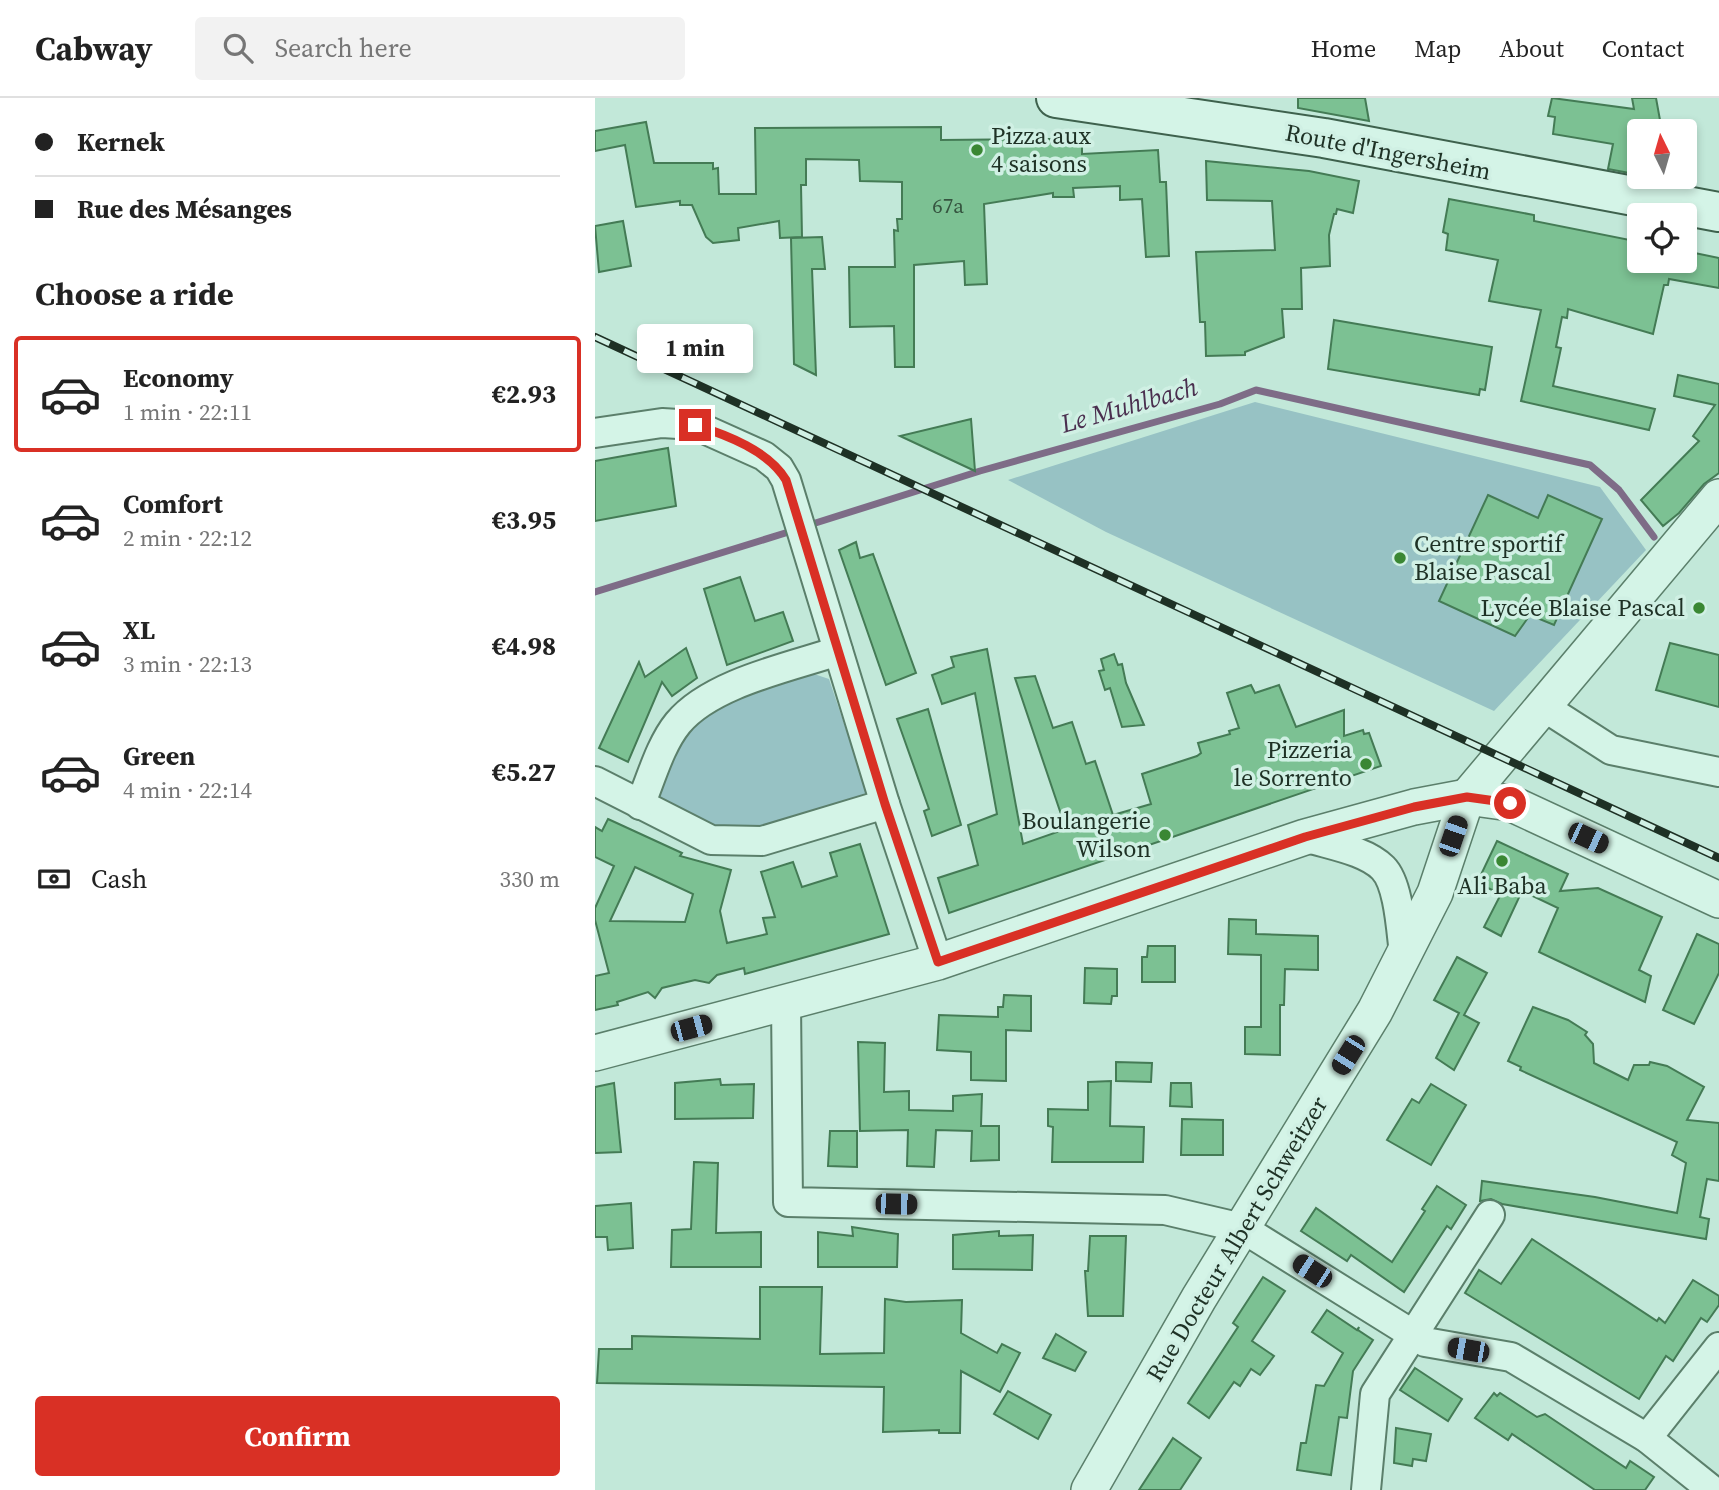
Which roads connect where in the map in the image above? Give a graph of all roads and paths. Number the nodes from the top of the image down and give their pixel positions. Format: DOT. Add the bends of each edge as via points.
graph roads {
  1 [pos="1056,98"];
  2 [pos="1204,109"];
  3 [pos="1719,212"];
  4 [pos="595,433"];
  5 [pos="1719,497"];
  6 [pos="838,651"];
  7 [pos="1541,705"];
  8 [pos="1719,772"];
  9 [pos="595,781"];
  10 [pos="1467,797"];
  11 [pos="885,804"];
  12 [pos="640,805"];
  13 [pos="1305,837"];
  14 [pos="1719,900"];
  15 [pos="1404,954"];
  16 [pos="938,962"];
  17 [pos="786,1003"];
  18 [pos="595,1053"];
  19 [pos="1489,1215"];
  20 [pos="1241,1228"];
  21 [pos="1411,1334"];
  22 [pos="1719,1347"];
  23 [pos="1647,1438"];
  24 [pos="1089,1490"];
  25 [pos="1366,1490"];
  26 [pos="1712,1490"];
  1 -- 2 [label="main road, Route d'Ingersheim"];
  2 -- 3 [label="main road, Route d'Ingersheim" via="1324,138"];
  4 -- 6 [label="street" via="661,424 695,425 779,467"];
  5 -- 7 [label="street"];
  6 -- 11 [label="street"];
  6 -- 12 [label="street" via="726,689 690,710 670,734"];
  7 -- 8 [label="street" via="1611,750"];
  7 -- 10 [label="street"];
  9 -- 12 [label="street"];
  10 -- 13 [label="street"];
  10 -- 14 [label="street" via="1510,803"];
  10 -- 15 [label="street, Rue Docteur Albert Schweitzer" via="1435,893"];
  11 -- 12 [label="street" via="762,841 711,840"];
  11 -- 16 [label="street"];
  13 -- 15 [label="street" via="1371,859 1385,870 1397,901"];
  13 -- 16 [label="street"];
  15 -- 20 [label="street, Rue Docteur Albert Schweitzer" via="1375,1011"];
  16 -- 17 [label="street"];
  17 -- 18 [label="street"];
  17 -- 20 [label="street" via="788,1202 1165,1210"];
  19 -- 21 [label="street"];
  20 -- 21 [label="street"];
  20 -- 24 [label="street, Rue Docteur Albert Schweitzer"];
  21 -- 23 [label="street" via="1425,1342 1511,1357"];
  21 -- 25 [label="street" via="1375,1394"];
  22 -- 23 [label="street"];
  23 -- 26 [label="street"];
}
